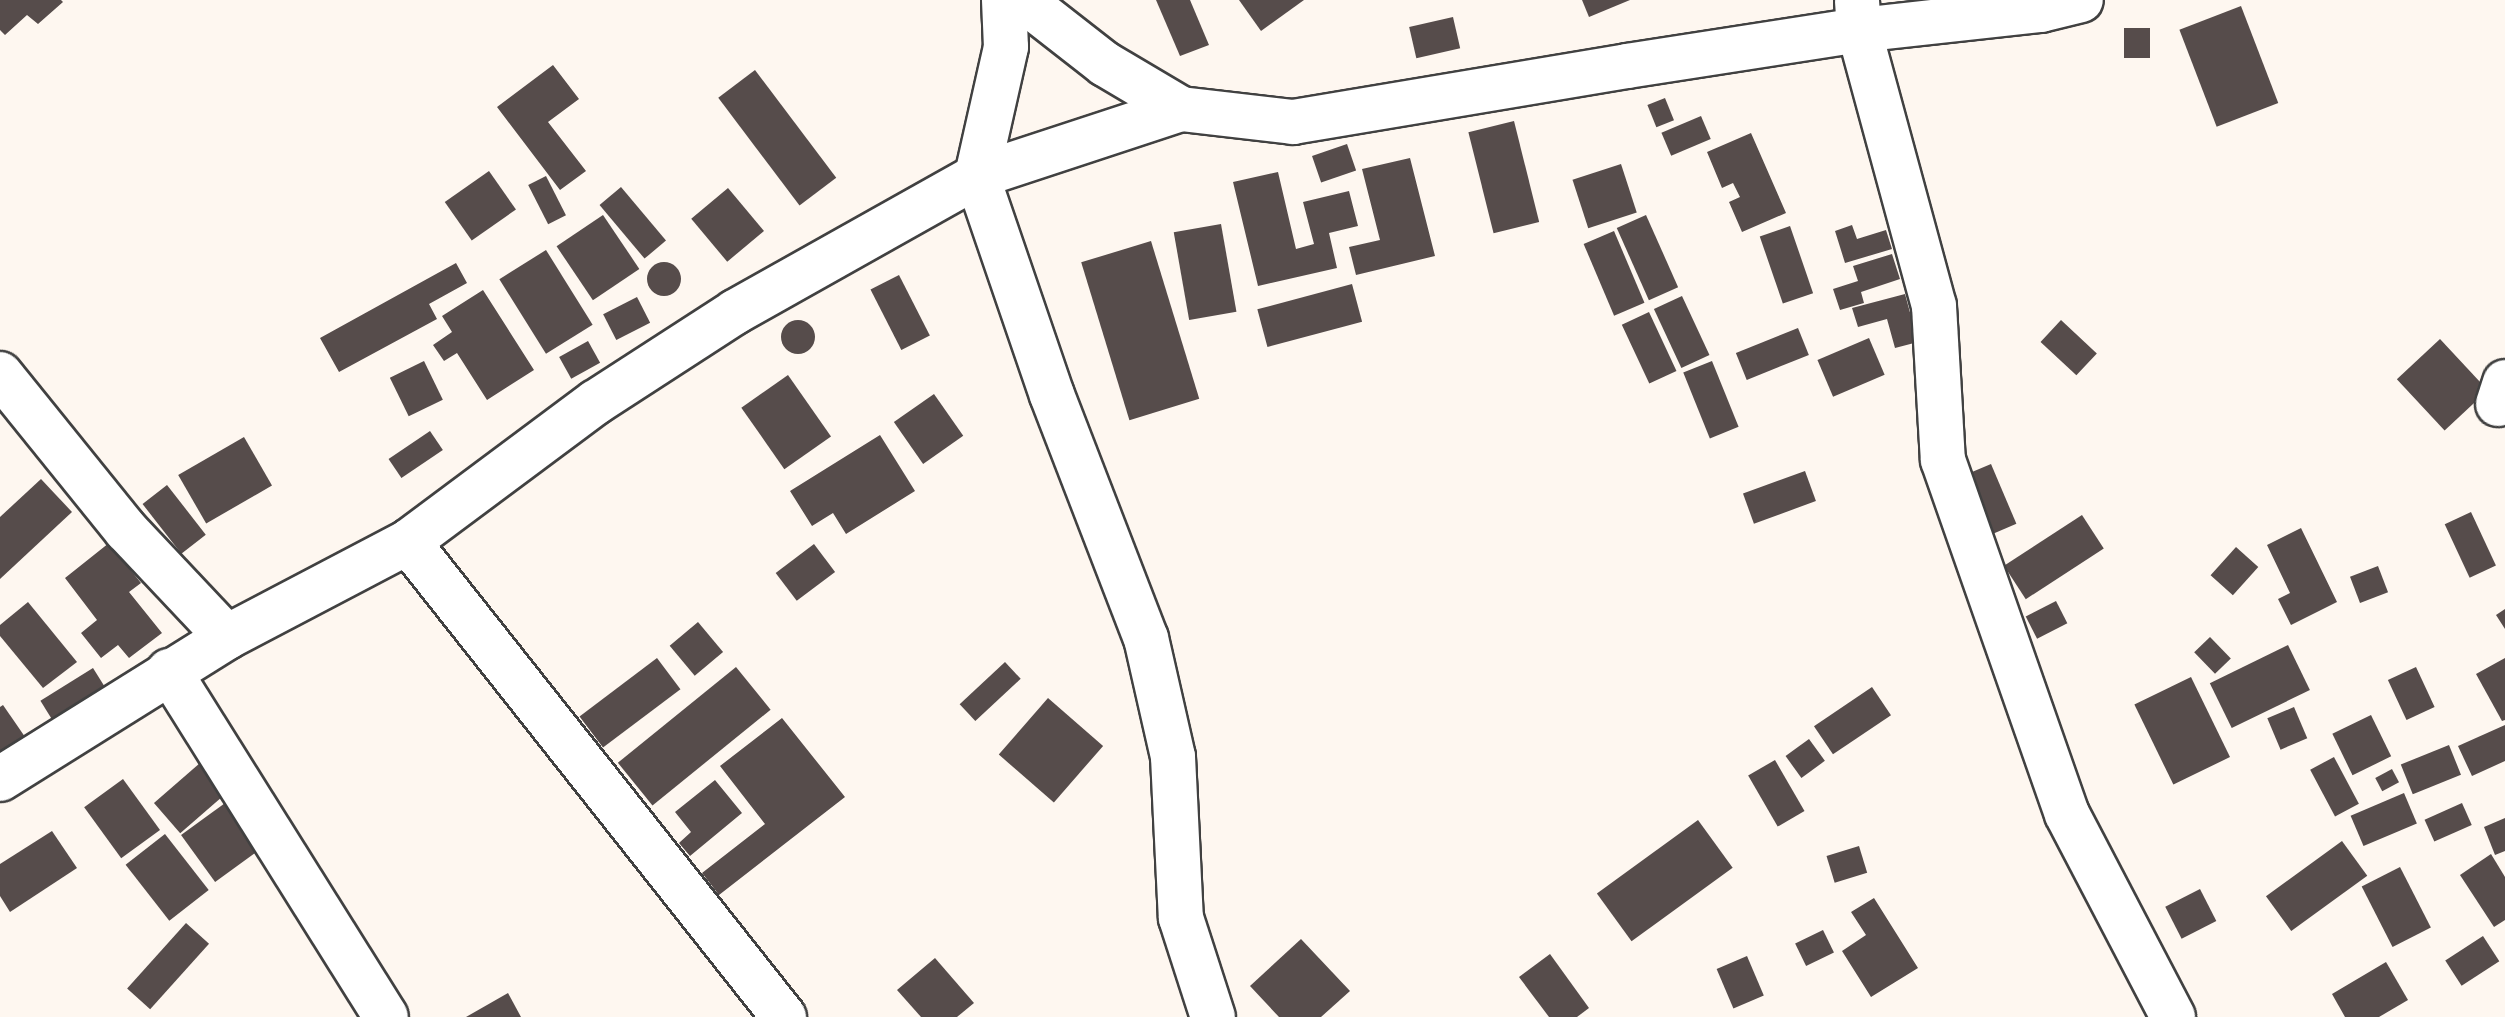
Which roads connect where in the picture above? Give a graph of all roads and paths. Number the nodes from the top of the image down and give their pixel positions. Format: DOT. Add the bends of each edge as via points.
graph roads {
  1 [pos="1004,0"];
  2 [pos="1023,0"];
  3 [pos="2081,0"];
  4 [pos="1858,15"];
  5 [pos="1181,109"];
  6 [pos="977,176"];
  7 [pos="0,374"];
  8 [pos="408,542"];
  9 [pos="227,637"];
  10 [pos="169,671"];
  11 [pos="0,779"];
  12 [pos="386,1017"];
  13 [pos="784,1017"];
  14 [pos="1213,1017"];
  15 [pos="2173,1017"];
  1 -- 6 [label="street" via="1006,47"];
  2 -- 5 [label="street" via="1105,64"];
  3 -- 4 [label="street" via="2041,10"];
  4 -- 5 [label="street" via="1293,122"];
  4 -- 15 [label="street" via="1934,306 1943,460 2067,814"];
  5 -- 6 [label="street"];
  6 -- 8 [label="street" via="735,312 596,402"];
  6 -- 14 [label="street" via="1052,395 1146,638 1173,757 1181,918"];
  7 -- 9 [label="street" via="126,530"];
  8 -- 9 [label="street"];
  8 -- 13 [label="street"];
  9 -- 10 [label="street"];
  10 -- 11 [label="street"];
  10 -- 12 [label="street"];
}
